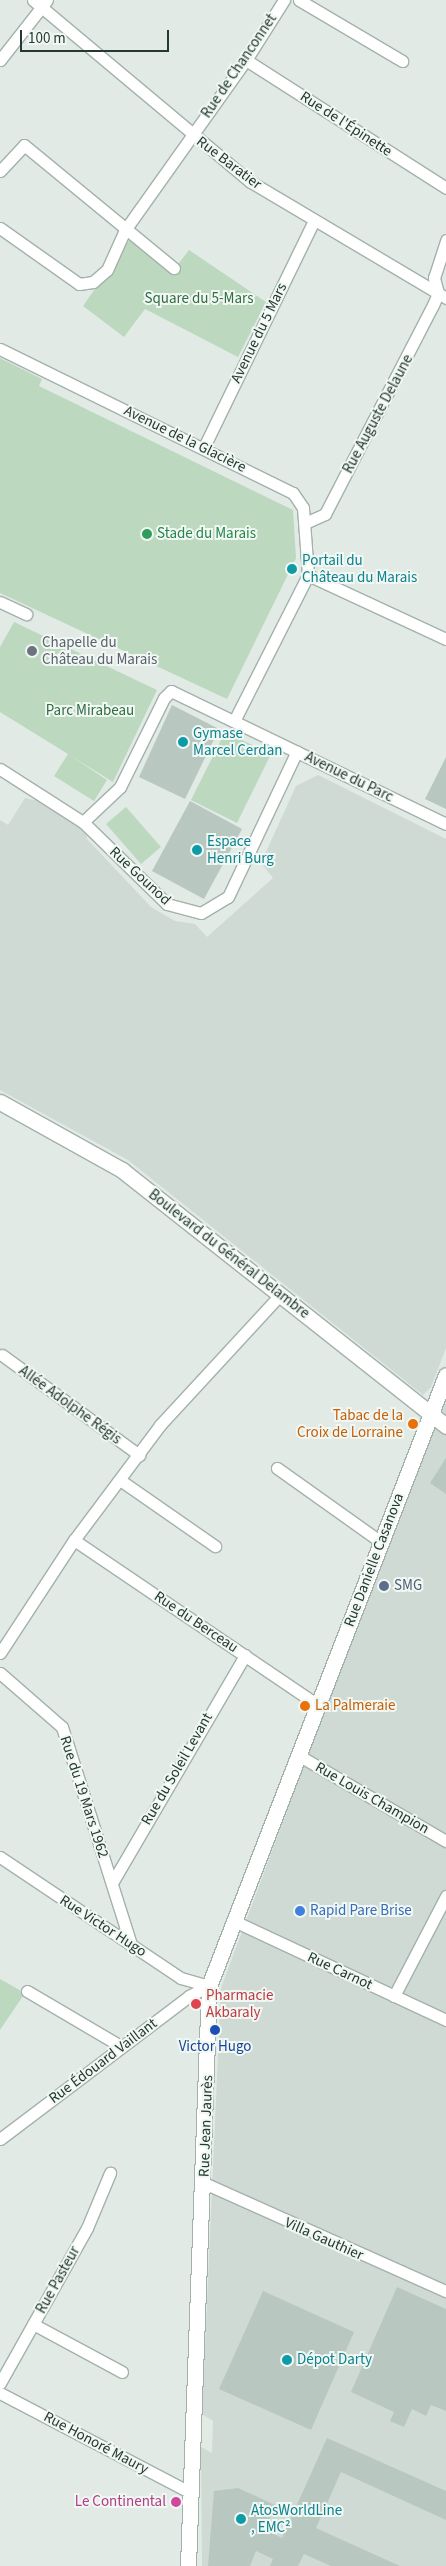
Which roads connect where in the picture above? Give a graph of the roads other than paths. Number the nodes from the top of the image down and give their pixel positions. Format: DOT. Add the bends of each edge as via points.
graph roads {
  1 [pos="284,0"];
  2 [pos="299,0"];
  3 [pos="40,3"];
  4 [pos="0,60"];
  5 [pos="246,60"];
  6 [pos="402,61"];
  7 [pos="192,135"];
  8 [pos="0,171"];
  9 [pos="446,188"];
  10 [pos="314,220"];
  11 [pos="0,228"];
  12 [pos="125,230"];
  13 [pos="446,240"];
  14 [pos="174,268"];
  15 [pos="442,295"];
  16 [pos="0,350"];
  17 [pos="204,447"];
  18 [pos="305,523"];
  19 [pos="308,575"];
  20 [pos="0,602"];
  21 [pos="26,614"];
  22 [pos="446,639"];
  23 [pos="234,721"];
  24 [pos="296,751"];
  25 [pos="0,769"];
  26 [pos="83,822"];
  27 [pos="446,824"];
  28 [pos="0,1102"];
  29 [pos="281,1294"];
  30 [pos="2,1355"];
  31 [pos="446,1375"];
  32 [pos="430,1416"];
  33 [pos="446,1426"];
  34 [pos="139,1455"];
  35 [pos="278,1468"];
  36 [pos="120,1480"];
  37 [pos="74,1540"];
  38 [pos="381,1542"];
  39 [pos="215,1546"];
  40 [pos="0,1653"];
  41 [pos="245,1655"];
  42 [pos="0,1673"];
  43 [pos="318,1705"];
  44 [pos="298,1755"];
  45 [pos="446,1841"];
  46 [pos="0,1857"];
  47 [pos="112,1883"];
  48 [pos="446,1896"];
  49 [pos="234,1921"];
  50 [pos="131,1945"];
  51 [pos="209,1986"];
  52 [pos="27,1991"];
  53 [pos="394,1996"];
  54 [pos="446,2020"];
  55 [pos="122,2047"];
  56 [pos="0,2139"];
  57 [pos="110,2173"];
  58 [pos="204,2183"];
  59 [pos="446,2291"];
  60 [pos="33,2324"];
  61 [pos="122,2372"];
  62 [pos="0,2383"];
  63 [pos="0,2393"];
  64 [pos="191,2493"];
  65 [pos="188,2566"];
  1 -- 5 [label="street, Rue de Chanconnet"];
  2 -- 6 [label="street"];
  3 -- 4 [label="street"];
  3 -- 7 [label="street, Rue Baratier"];
  5 -- 7 [label="street, Rue de Chanconnet"];
  5 -- 9 [label="street, Rue de l'Épinette"];
  7 -- 10 [label="street, Rue Baratier" via="251,182"];
  7 -- 12 [label="street, Rue de Chanconnet"];
  8 -- 12 [label="street" via="24,145"];
  10 -- 15 [label="street, Rue Baratier"];
  10 -- 17 [label="street, Avenue du 5 Mars"];
  11 -- 12 [label="street, Rue de Chanconnet" via="79,284 93,282 107,270"];
  12 -- 14 [label="street"];
  13 -- 15 [label="street" via="434,278"];
  15 -- 18 [label="street, Rue Auguste Delaune" via="325,514"];
  16 -- 17 [label="street, Avenue de la Glacière"];
  17 -- 18 [label="street, Avenue de la Glacière" via="300,498"];
  18 -- 19 [label="street, Avenue de la Glacière"];
  19 -- 22 [label="street"];
  19 -- 23 [label="street"];
  20 -- 21 [label="street"];
  23 -- 24 [label="street, Avenue du Parc"];
  23 -- 26 [label="street, Avenue du Parc" via="171,691 164,698 120,787"];
  24 -- 26 [label="street, Rue Gounod" via="228,897 201,912 167,904"];
  24 -- 27 [label="street, Avenue du Parc"];
  25 -- 26 [label="street, Rue Gounod"];
  28 -- 29 [label="street, Boulevard du Général Delambre" via="122,1170"];
  29 -- 32 [label="street, Boulevard du Général Delambre"];
  29 -- 34 [label="street" via="160,1425"];
  30 -- 34 [label="street, Allée Adolphe Régis"];
  31 -- 32 [label="street, Rue Danielle Casanova"];
  32 -- 33 [label="street, Boulevard du Général Delambre"];
  32 -- 38 [label="street, Rue Danielle Casanova"];
  34 -- 36 [label="street"];
  35 -- 38 [label="street"];
  36 -- 37 [label="street"];
  36 -- 39 [label="street"];
  37 -- 40 [label="street"];
  37 -- 41 [label="street, Rue du Berceau"];
  38 -- 43 [label="street, Rue Danielle Casanova"];
  41 -- 43 [label="street, Rue du Berceau"];
  41 -- 47 [label="street, Rue du Soleil Levant"];
  42 -- 47 [label="street, Rue du 19 Mars 1962" via="62,1727"];
  43 -- 44 [label="street, Rue Jean Jaurès"];
  44 -- 45 [label="street, Rue Louis Champion"];
  44 -- 49 [label="street, Rue Jean Jaurès"];
  46 -- 50 [label="street, Rue Victor Hugo"];
  47 -- 50 [label="street, Rue du 19 Mars 1962"];
  48 -- 53 [label="street"];
  49 -- 51 [label="street, Rue Jean Jaurès"];
  49 -- 53 [label="street, Rue Carnot"];
  50 -- 51 [label="street, Rue Victor Hugo" via="182,1978"];
  51 -- 55 [label="street, Rue Édouard Vaillant" via="189,1996"];
  51 -- 58 [label="street, Rue Jean Jaurès"];
  52 -- 55 [label="street"];
  53 -- 54 [label="street, Rue Carnot"];
  55 -- 56 [label="street, Rue Édouard Vaillant"];
  57 -- 60 [label="street, Rue Pasteur" via="87,2228"];
  58 -- 59 [label="street, Villa Gauthier"];
  58 -- 64 [label="street, Rue Jean Jaurès"];
  60 -- 61 [label="street"];
  60 -- 62 [label="street, Rue Pasteur"];
  63 -- 64 [label="street, Rue Honoré Maury"];
  64 -- 65 [label="street, Rue Jean Jaurès"];
}
